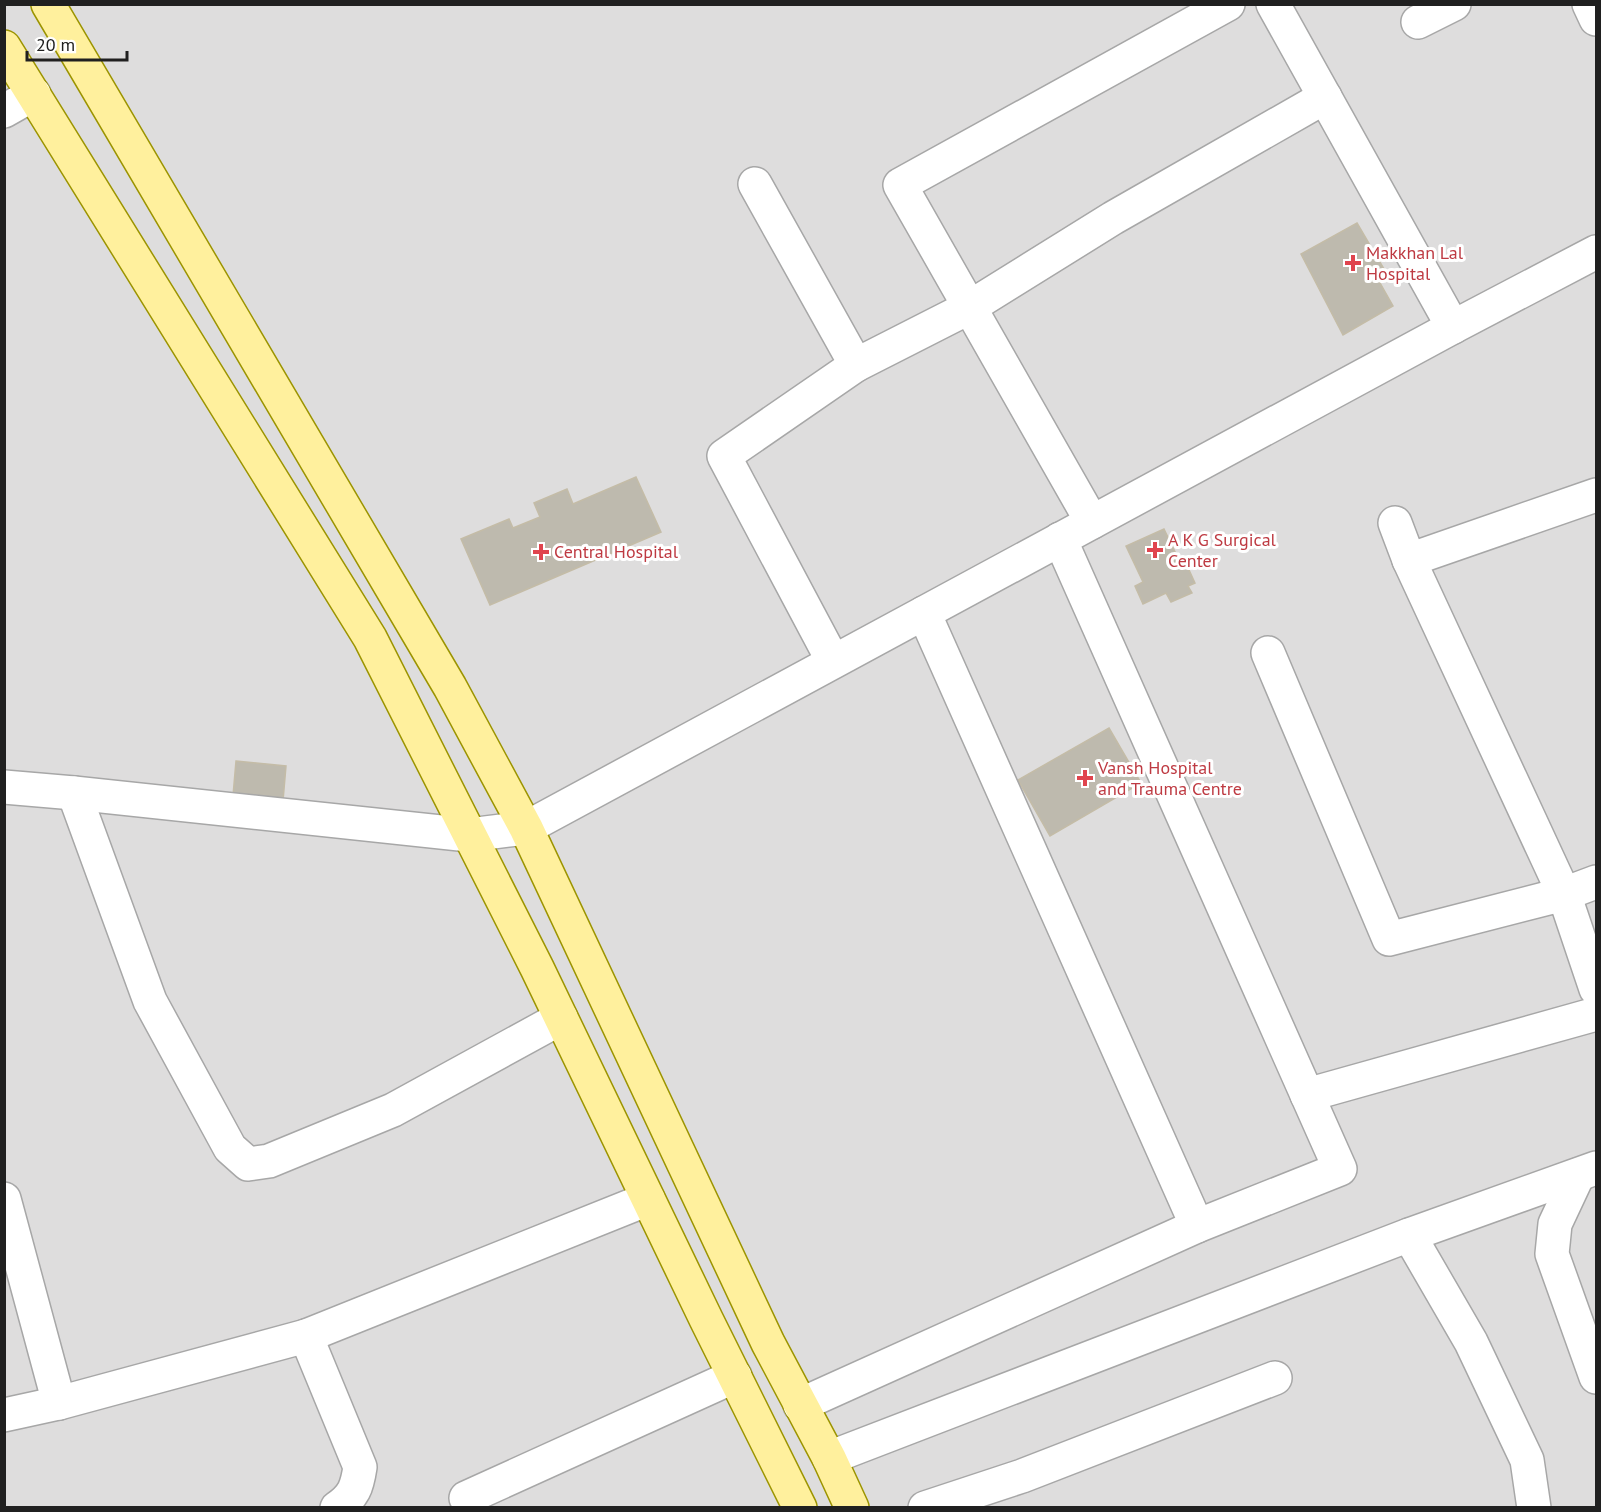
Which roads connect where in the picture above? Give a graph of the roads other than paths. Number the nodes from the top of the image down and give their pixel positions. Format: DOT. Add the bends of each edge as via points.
graph roads {
  1 [pos="48,4"];
  2 [pos="1228,4"];
  3 [pos="1273,4"];
  4 [pos="1454,4"];
  5 [pos="1589,4"];
  6 [pos="1596,19"];
  7 [pos="1419,22"];
  8 [pos="4,47"];
  9 [pos="34,94"];
  10 [pos="1325,97"];
  11 [pos="4,111"];
  12 [pos="755,184"];
  13 [pos="1596,252"];
  14 [pos="970,307"];
  15 [pos="1453,327"];
  16 [pos="856,365"];
  17 [pos="1596,495"];
  18 [pos="1092,522"];
  19 [pos="1395,523"];
  20 [pos="1060,539"];
  21 [pos="1409,560"];
  22 [pos="924,613"];
  23 [pos="1268,653"];
  24 [pos="833,662"];
  25 [pos="4,787"];
  26 [pos="74,793"];
  27 [pos="526,828"];
  28 [pos="469,835"];
  29 [pos="1596,882"];
  30 [pos="1564,894"];
  31 [pos="1596,989"];
  32 [pos="1596,1014"];
  33 [pos="561,1018"];
  34 [pos="1307,1095"];
  35 [pos="1587,1171"];
  36 [pos="4,1199"];
  37 [pos="648,1199"];
  38 [pos="1197,1226"];
  39 [pos="1409,1235"];
  40 [pos="306,1336"];
  41 [pos="735,1376"];
  42 [pos="1596,1377"];
  43 [pos="1275,1378"];
  44 [pos="59,1403"];
  45 [pos="800,1405"];
  46 [pos="4,1415"];
  47 [pos="829,1458"];
  48 [pos="466,1498"];
  49 [pos="337,1508"];
  50 [pos="800,1508"];
  51 [pos="852,1508"];
  52 [pos="925,1508"];
  53 [pos="1534,1508"];
  1 -- 27 [label="main road" via="450,687"];
  2 -- 14 [label="street" via="900,185"];
  3 -- 10 [label="street"];
  4 -- 7 [label="street"];
  5 -- 6 [label="street"];
  8 -- 9 [label="main road"];
  9 -- 11 [label="street"];
  9 -- 28 [label="main road" via="370,638"];
  10 -- 14 [label="street" via="1113,218"];
  10 -- 15 [label="street"];
  12 -- 16 [label="street"];
  13 -- 15 [label="street"];
  14 -- 16 [label="street"];
  14 -- 18 [label="street"];
  15 -- 18 [label="street"];
  16 -- 24 [label="street" via="724,456"];
  17 -- 21 [label="street"];
  18 -- 20 [label="street"];
  19 -- 21 [label="street"];
  20 -- 22 [label="street"];
  20 -- 34 [label="street"];
  21 -- 30 [label="street"];
  22 -- 24 [label="street"];
  22 -- 38 [label="street"];
  23 -- 30 [label="street" via="1389,939"];
  24 -- 27 [label="street"];
  25 -- 26 [label="street"];
  26 -- 28 [label="street"];
  26 -- 33 [label="street" via="150,1001 230,1148 248,1164 269,1161 393,1110"];
  27 -- 28 [label="street"];
  27 -- 45 [label="main road"];
  28 -- 33 [label="main road"];
  29 -- 30 [label="street"];
  30 -- 31 [label="street"];
  32 -- 34 [label="street"];
  33 -- 37 [label="main road"];
  34 -- 38 [label="street" via="1340,1169"];
  35 -- 39 [label="street"];
  35 -- 42 [label="street" via="1555,1224 1552,1254"];
  36 -- 44 [label="street"];
  37 -- 40 [label="street"];
  37 -- 41 [label="main road"];
  38 -- 45 [label="street"];
  39 -- 47 [label="street"];
  39 -- 53 [label="street" via="1471,1342 1527,1460"];
  40 -- 44 [label="street"];
  40 -- 49 [label="street" via="360,1467 357,1487"];
  41 -- 48 [label="street"];
  41 -- 50 [label="main road"];
  43 -- 52 [label="street" via="1022,1476"];
  44 -- 46 [label="street"];
  45 -- 47 [label="main road"];
  47 -- 51 [label="main road"];
}
